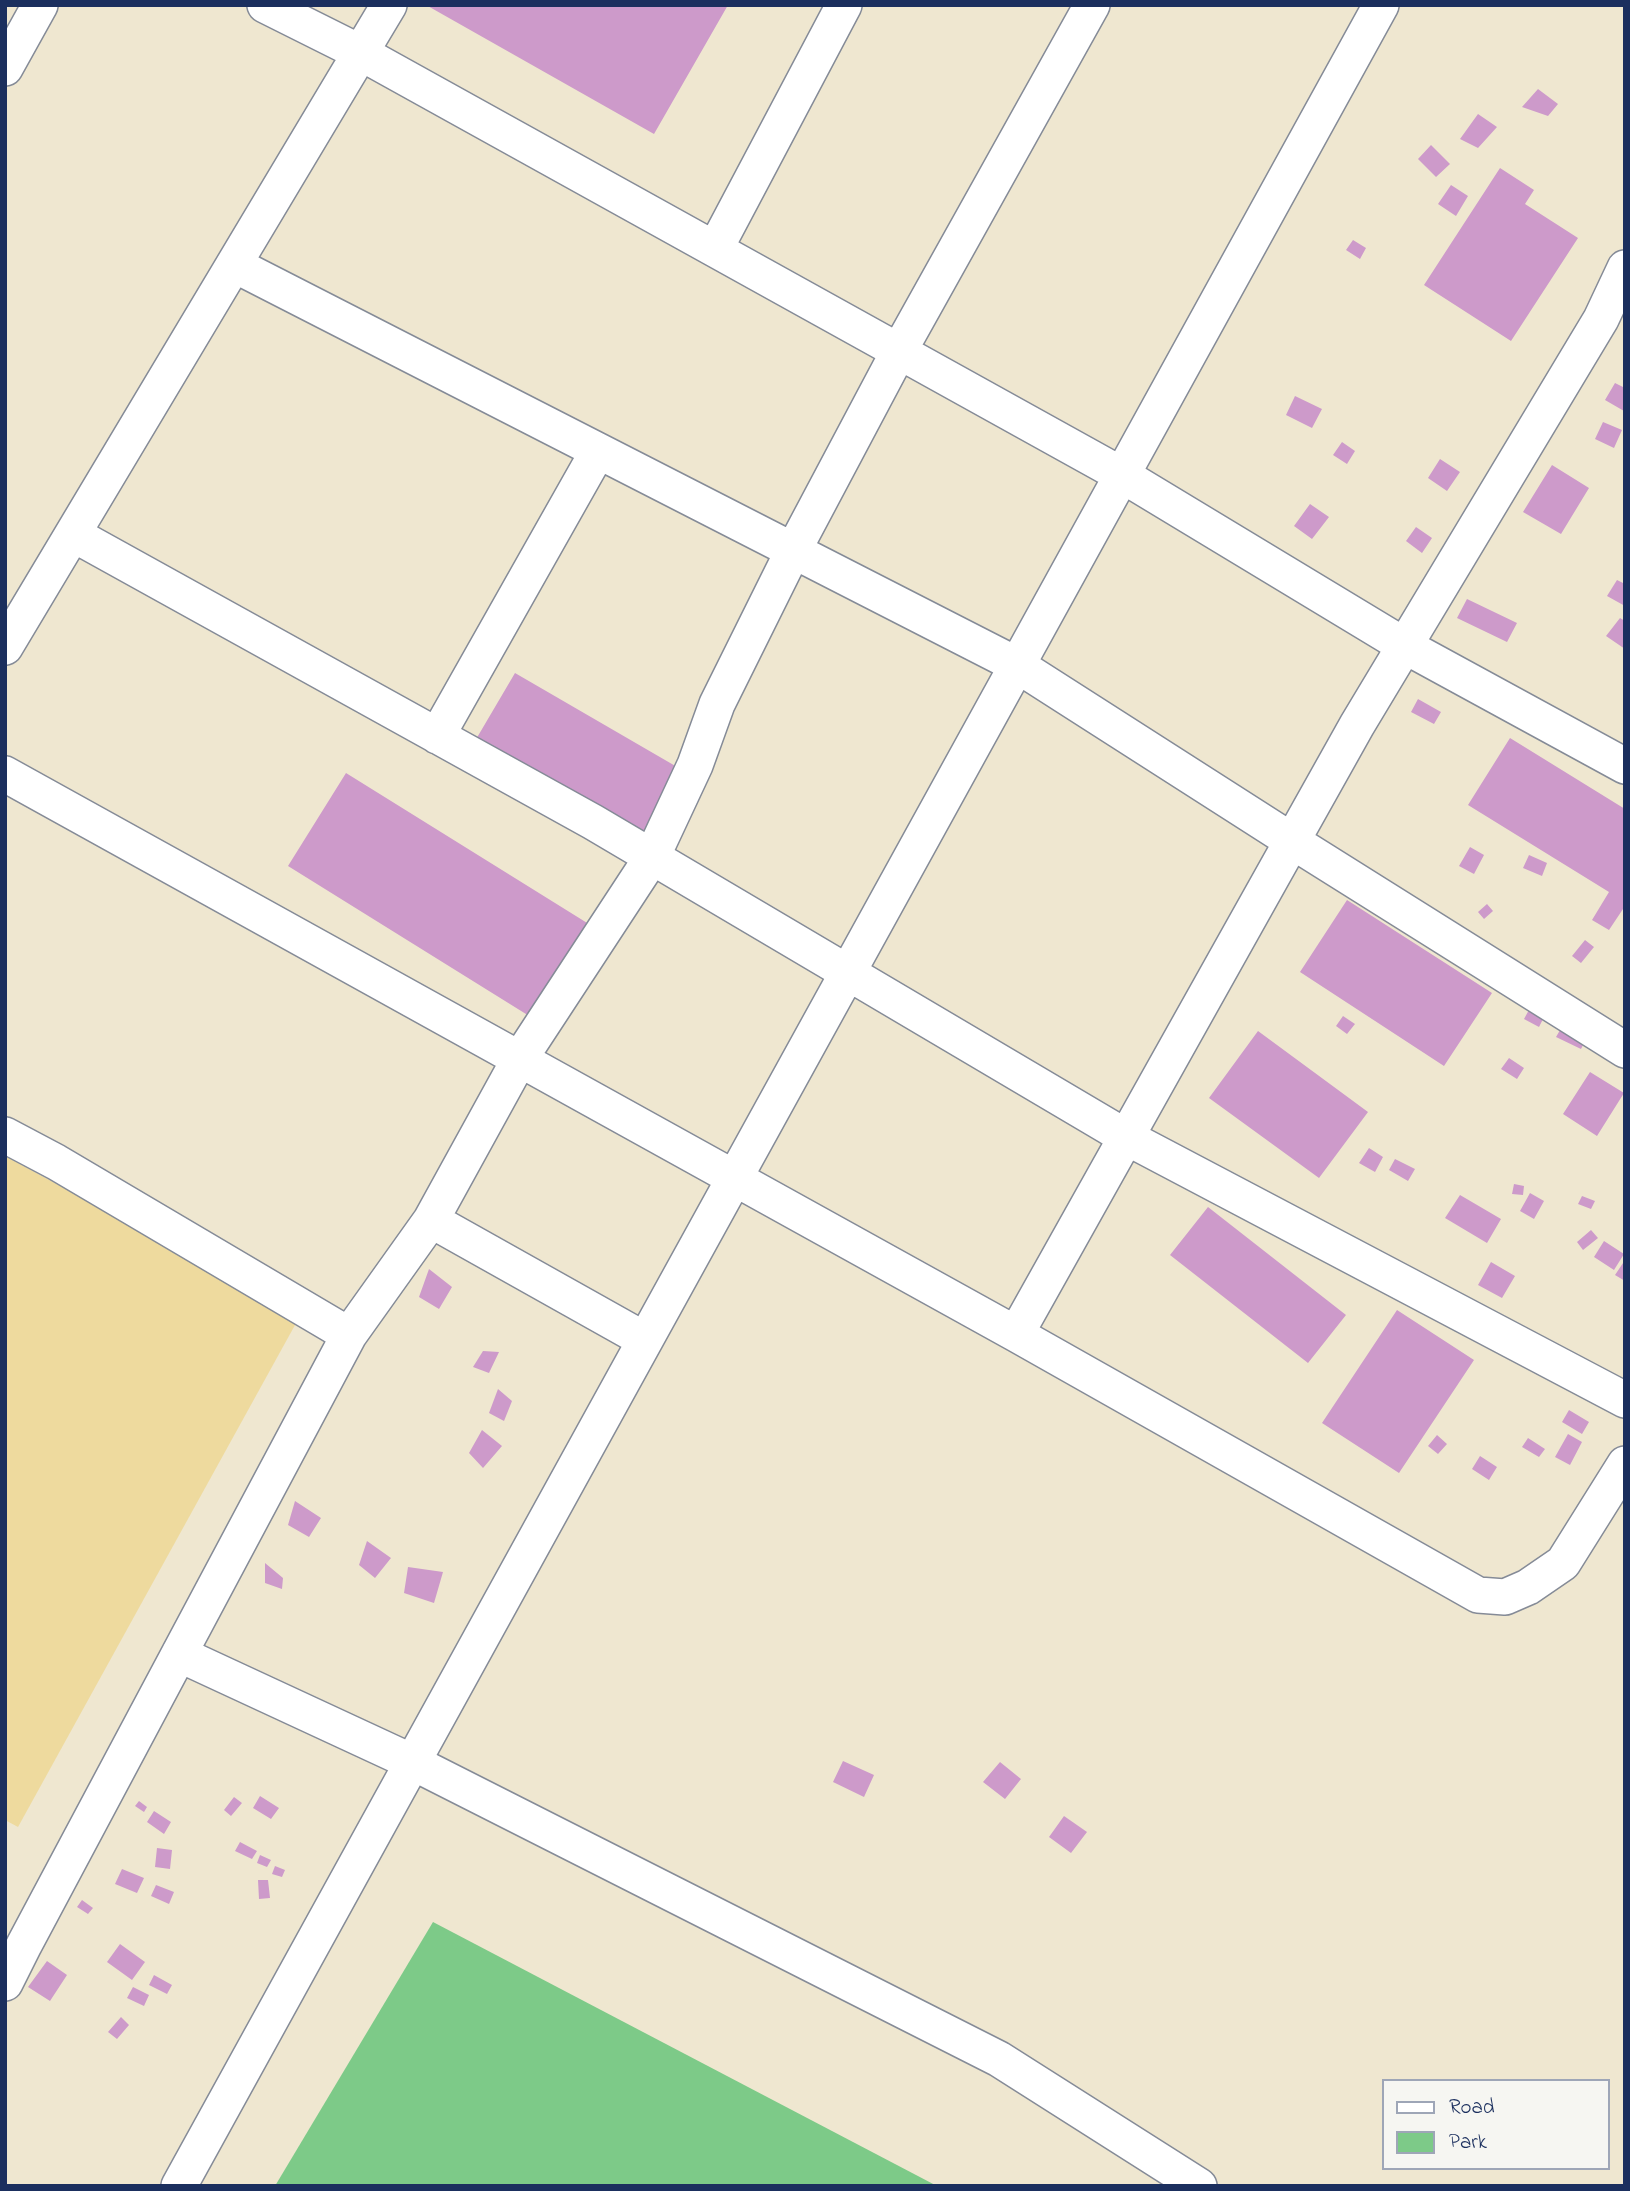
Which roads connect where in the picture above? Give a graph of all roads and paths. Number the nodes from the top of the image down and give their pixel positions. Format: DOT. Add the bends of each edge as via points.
graph roads {
  1 [pos="40,5"];
  2 [pos="265,5"];
  3 [pos="389,5"];
  4 [pos="844,5"];
  5 [pos="1092,5"];
  6 [pos="1381,5"];
  7 [pos="361,53"];
  8 [pos="5,68"];
  9 [pos="715,249"];
  10 [pos="235,265"];
  11 [pos="1625,268"];
  12 [pos="899,351"];
  13 [pos="598,451"];
  14 [pos="1122,475"];
  15 [pos="73,534"];
  16 [pos="793,551"];
  17 [pos="1405,646"];
  18 [pos="5,647"];
  19 [pos="1017,665"];
  20 [pos="437,736"];
  21 [pos="1625,766"];
  22 [pos="5,774"];
  23 [pos="1292,841"];
  24 [pos="652,857"];
  25 [pos="848,972"];
  26 [pos="1625,1050"];
  27 [pos="519,1060"];
  28 [pos="5,1135"];
  29 [pos="1126,1137"];
  30 [pos="734,1178"];
  31 [pos="431,1220"];
  32 [pos="1016,1334"];
  33 [pos="349,1335"];
  34 [pos="645,1340"];
  35 [pos="1625,1400"];
  36 [pos="1625,1464"];
  37 [pos="179,1654"];
  38 [pos="412,1762"];
  39 [pos="5,1983"];
  40 [pos="179,2186"];
  41 [pos="1199,2186"];
  1 -- 8 [label="street"];
  2 -- 7 [label="street"];
  3 -- 7 [label="street"];
  4 -- 9 [label="street"];
  5 -- 12 [label="street"];
  6 -- 14 [label="street"];
  7 -- 9 [label="street"];
  7 -- 10 [label="street"];
  9 -- 12 [label="street"];
  10 -- 13 [label="street"];
  10 -- 15 [label="street"];
  11 -- 17 [label="street" via="1601,319"];
  12 -- 14 [label="street"];
  12 -- 16 [label="street"];
  13 -- 16 [label="street"];
  13 -- 20 [label="street"];
  14 -- 17 [label="street"];
  14 -- 19 [label="street"];
  15 -- 18 [label="street"];
  15 -- 20 [label="street"];
  16 -- 19 [label="street"];
  16 -- 24 [label="street" via="717,704 695,765"];
  17 -- 21 [label="street"];
  17 -- 23 [label="street"];
  19 -- 23 [label="street"];
  19 -- 25 [label="street"];
  20 -- 24 [label="street"];
  22 -- 27 [label="street"];
  23 -- 26 [label="street"];
  23 -- 29 [label="street"];
  24 -- 25 [label="street"];
  24 -- 27 [label="street"];
  25 -- 29 [label="street"];
  25 -- 30 [label="street"];
  27 -- 30 [label="street"];
  27 -- 31 [label="street"];
  28 -- 33 [label="street"];
  29 -- 32 [label="street"];
  29 -- 35 [label="street"];
  30 -- 32 [label="street"];
  30 -- 34 [label="street"];
  31 -- 33 [label="street"];
  31 -- 34 [label="street"];
  32 -- 36 [label="street" via="1478,1595 1505,1597 1563,1563"];
  33 -- 37 [label="street"];
  34 -- 38 [label="street"];
  37 -- 38 [label="street"];
  37 -- 39 [label="street"];
  38 -- 40 [label="street"];
  38 -- 41 [label="street" via="999,2059"];
}
